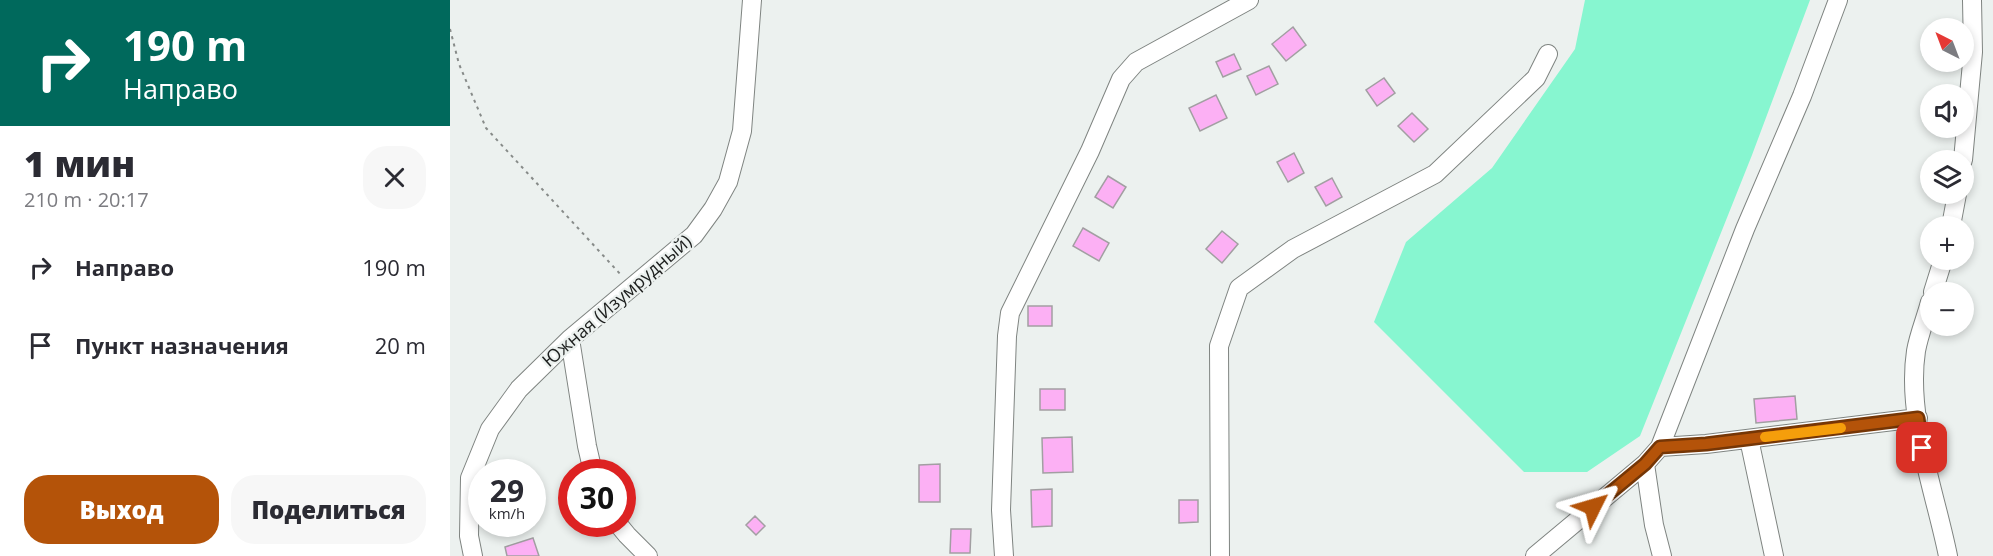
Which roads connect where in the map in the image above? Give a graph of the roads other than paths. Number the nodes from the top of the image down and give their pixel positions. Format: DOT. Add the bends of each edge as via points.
graph roads {
  1 [pos="752,0"];
  2 [pos="1249,0"];
  3 [pos="1838,0"];
  4 [pos="1972,0"];
  5 [pos="1548,54"];
  6 [pos="1964,150"];
  7 [pos="1921,336"];
  8 [pos="570,339"];
  9 [pos="1918,418"];
  10 [pos="1749,439"];
  11 [pos="1660,447"];
  12 [pos="590,459"];
  13 [pos="1645,464"];
  14 [pos="629,537"];
  15 [pos="473,556"];
  16 [pos="648,556"];
  17 [pos="1004,556"];
  18 [pos="1220,556"];
  19 [pos="1535,556"];
  20 [pos="1662,556"];
  21 [pos="1774,556"];
  22 [pos="1948,556"];
  1 -- 8 [label="street, Южная (Изумрудный)" via="742,132 728,182 694,235"];
  2 -- 17 [label="street" via="1136,62 1121,79 1010,312 1001,510"];
  3 -- 11 [label="street"];
  4 -- 6 [label="street" via="1973,52"];
  5 -- 18 [label="street" via="1536,78 1435,174 1293,249 1239,288 1220,346"];
  7 -- 9 [label="street" via="1914,378"];
  8 -- 12 [label="street"];
  8 -- 15 [label="street, Южная (Изумрудный)" via="519,389 490,429 470,478 469,536"];
  9 -- 10 [label="street"];
  9 -- 22 [label="street"];
  10 -- 11 [label="street"];
  10 -- 21 [label="street"];
  11 -- 13 [label="street"];
  13 -- 19 [label="street"];
  13 -- 20 [label="street"];
  14 -- 16 [label="street"];
}
